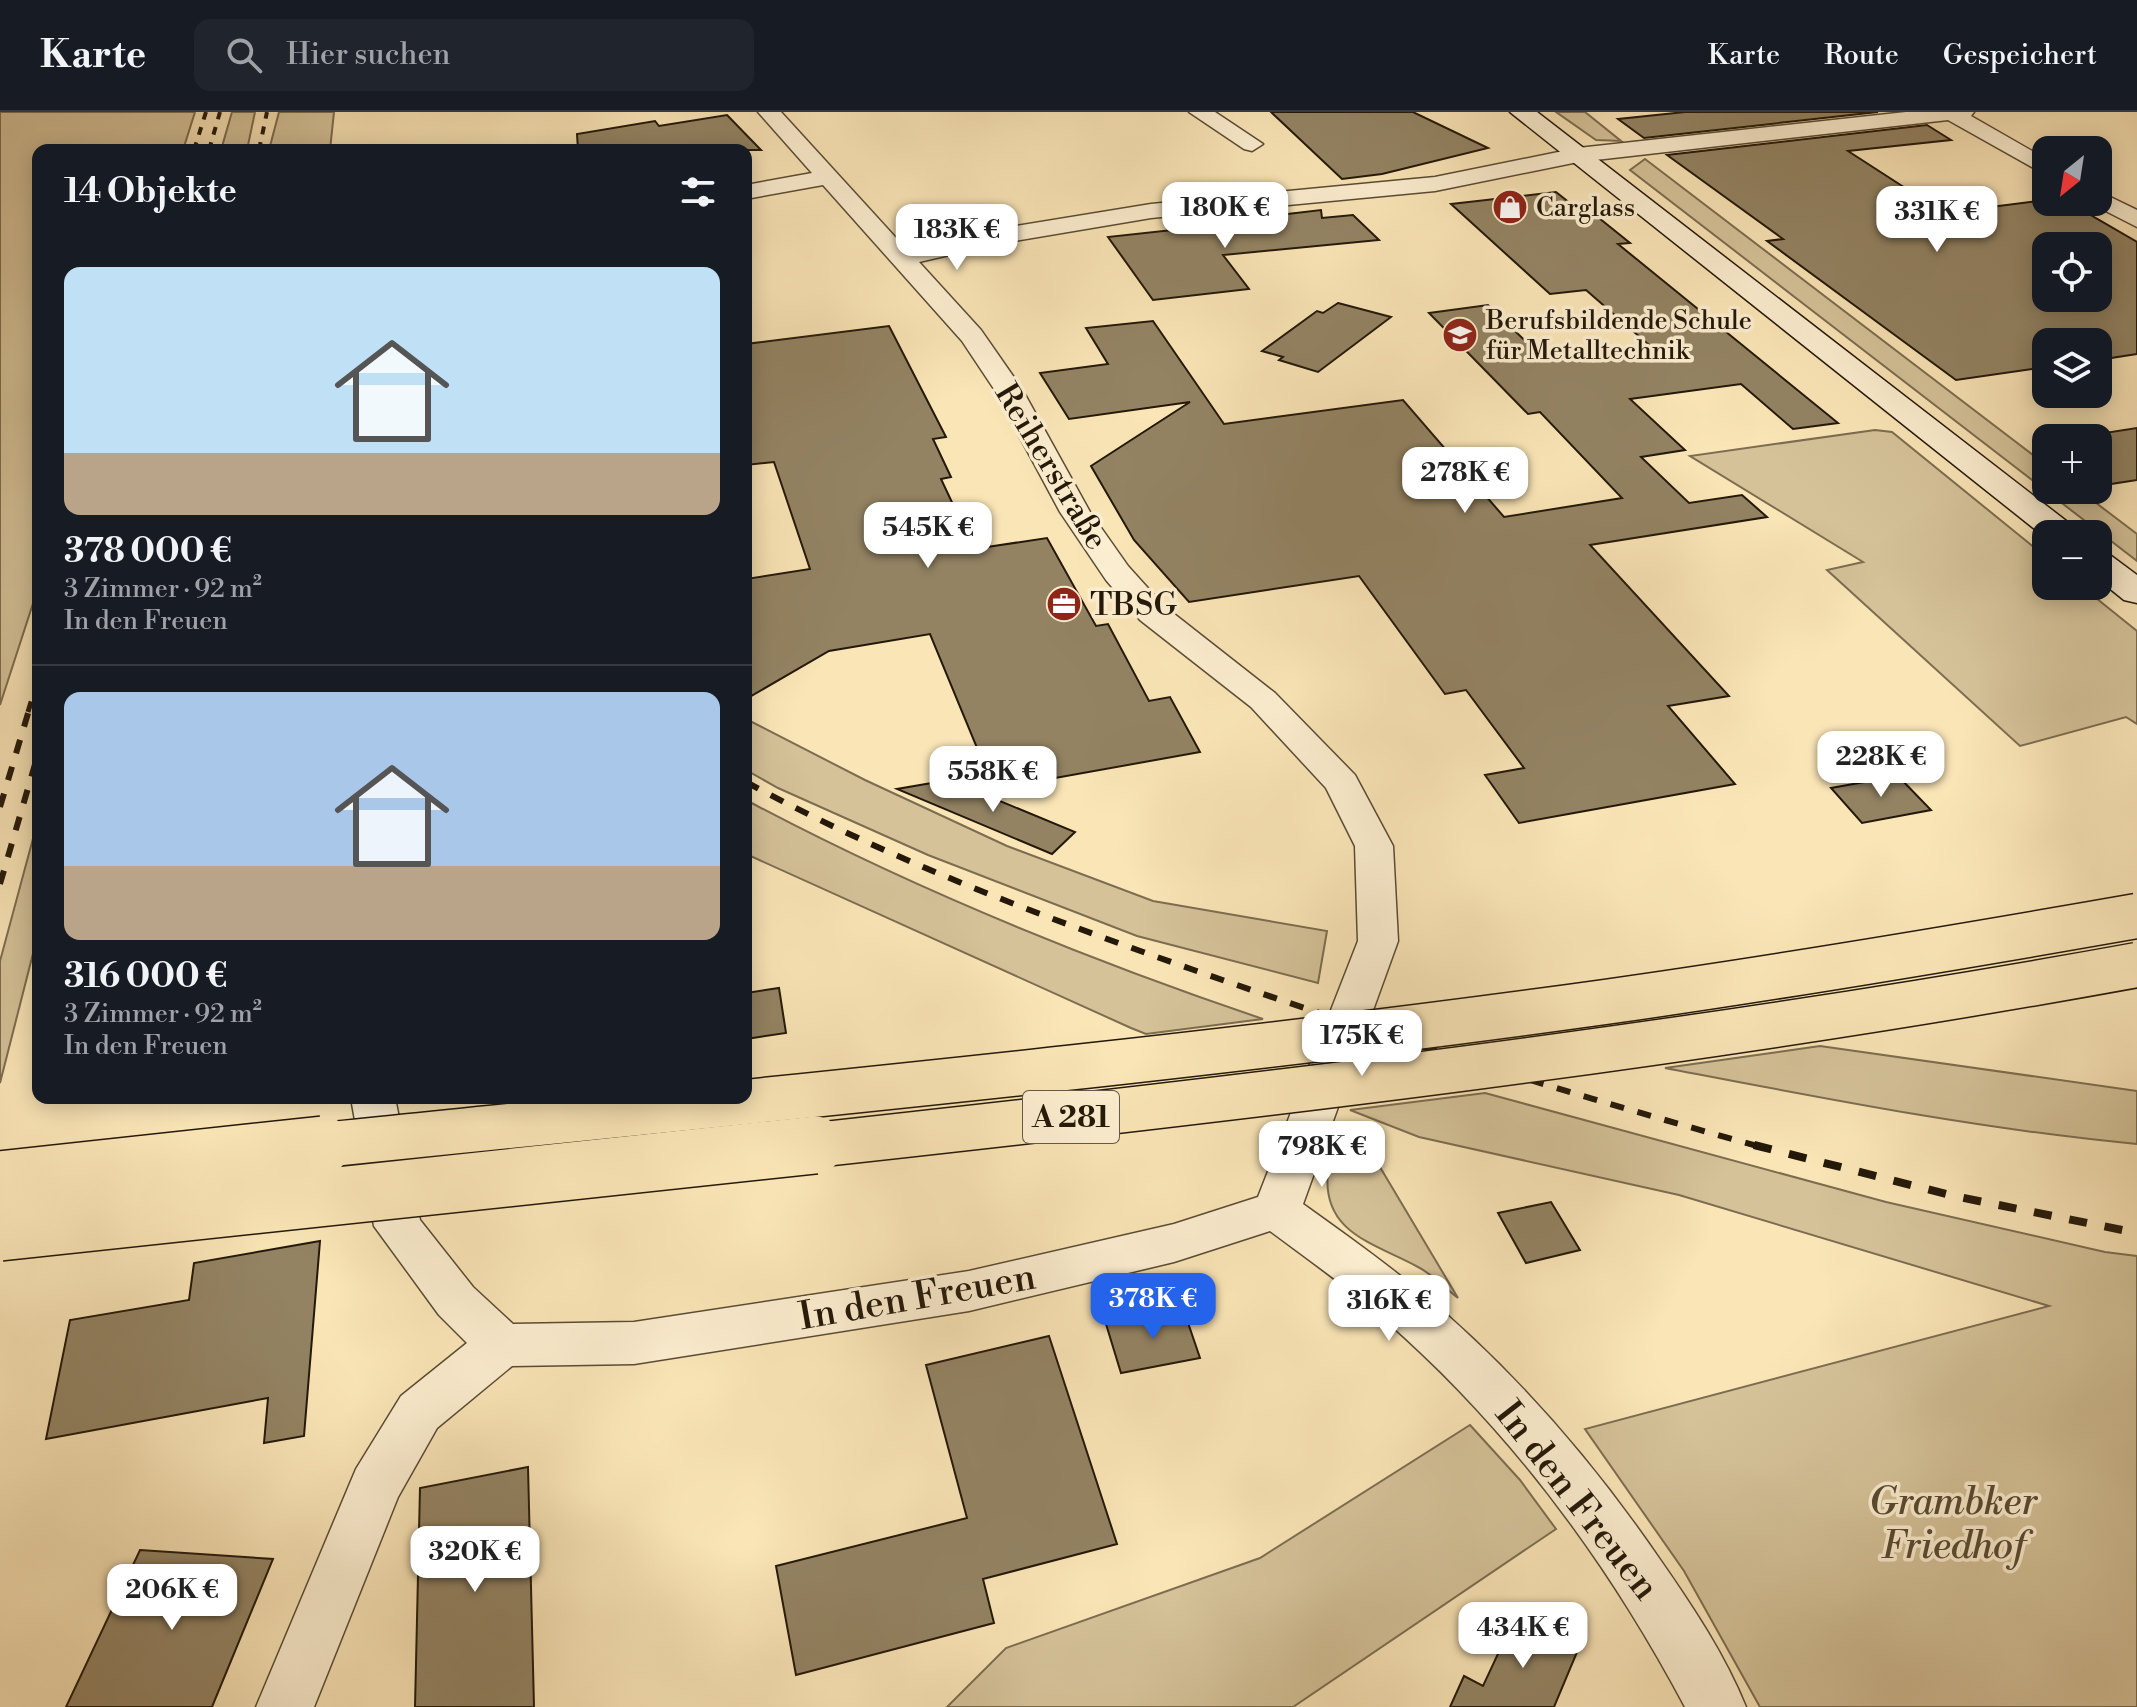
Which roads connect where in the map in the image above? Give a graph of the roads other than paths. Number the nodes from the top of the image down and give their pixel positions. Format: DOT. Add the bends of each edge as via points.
graph roads {
  1 [pos="769,112"];
  2 [pos="1200,112"];
  3 [pos="1522,112"];
  4 [pos="1955,112"];
  5 [pos="1252,144"];
  6 [pos="1578,155"];
  7 [pos="2032,159"];
  8 [pos="828,177"];
  9 [pos="752,191"];
  10 [pos="2112,206"];
  11 [pos="2137,220"];
  12 [pos="898,252"];
  13 [pos="2044,520"];
  14 [pos="2112,573"];
  15 [pos="2137,592"];
  16 [pos="2137,916"];
  17 [pos="2137,965"];
  18 [pos="752,1101"];
  19 [pos="374,1104"];
  20 [pos="721,1104"];
  21 [pos="0,1180"];
  22 [pos="1277,1210"];
  23 [pos="0,1232"];
  24 [pos="502,1345"];
  25 [pos="285,1707"];
  26 [pos="1717,1707"];
  1 -- 8 [label="street, Reiherstraße"];
  2 -- 5 [label="street"];
  3 -- 6 [label="main road"];
  4 -- 6 [label="street"];
  4 -- 7 [label="street"];
  6 -- 12 [label="street" via="1435,184 1151,211 974,244"];
  6 -- 13 [label="main road"];
  8 -- 9 [label="street"];
  8 -- 12 [label="street, Reiherstraße"];
  10 -- 11 [label="street"];
  12 -- 22 [label="street, Reiherstraße" via="972,336 1117,573 1152,613 1263,700 1333,773 1374,846 1378,941"];
  14 -- 15 [label="main road"];
  16 -- 18 [label="highway, A 281, bridge" via="1722,987"];
  17 -- 23 [label="highway, A 281, bridge" via="1901,1007 1439,1072 1028,1122"];
  19 -- 24 [label="street" via="398,1226 456,1301"];
  20 -- 21 [label="highway, A 281, bridge"];
  22 -- 24 [label="street, In den Freuen" via="1174,1243 969,1291 634,1343"];
  22 -- 26 [label="street, In den Freuen" via="1404,1306 1537,1436 1654,1594"];
  24 -- 25 [label="street" via="419,1412 375,1486"];
}
